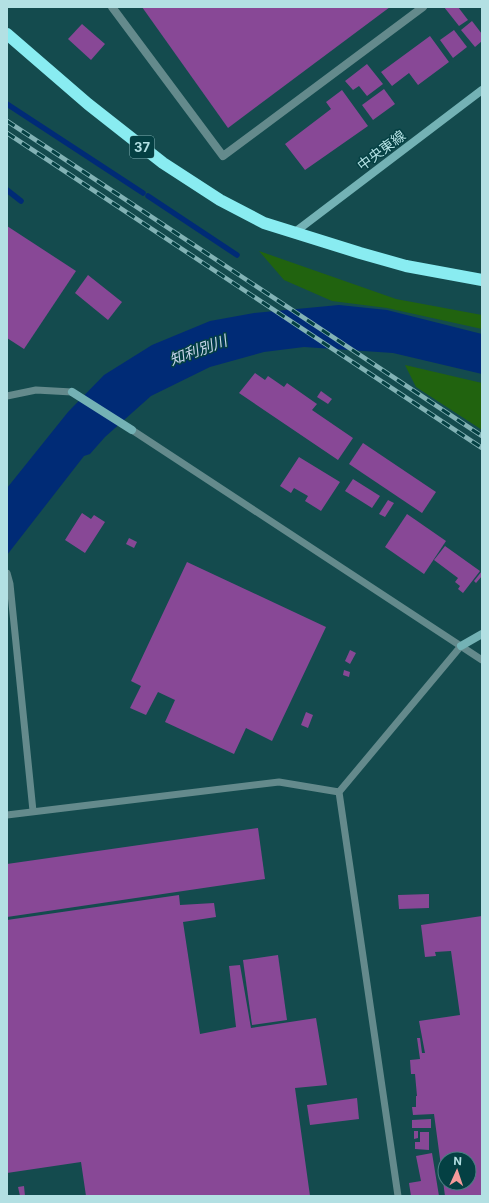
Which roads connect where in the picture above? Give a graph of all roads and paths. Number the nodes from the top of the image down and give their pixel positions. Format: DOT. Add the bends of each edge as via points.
graph roads {
  1 [pos="112,7"];
  2 [pos="423,7"];
  3 [pos="7,34"];
  4 [pos="482,90"];
  5 [pos="295,232"];
  6 [pos="482,280"];
  7 [pos="72,392"];
  8 [pos="7,396"];
  9 [pos="132,430"];
  10 [pos="7,573"];
  11 [pos="482,634"];
  12 [pos="462,646"];
  13 [pos="482,660"];
  14 [pos="339,792"];
  15 [pos="34,811"];
  16 [pos="7,815"];
  17 [pos="398,1196"];
  1 -- 2 [label="street" via="223,156"];
  3 -- 5 [label="highway, 37" via="163,164 220,200 264,223"];
  4 -- 5 [label="main road, 中央東線"];
  5 -- 6 [label="highway, 37" via="406,266"];
  7 -- 8 [label="lane" via="36,390"];
  7 -- 9 [label="main road"];
  9 -- 12 [label="lane"];
  10 -- 15 [label="lane"];
  11 -- 12 [label="main road"];
  12 -- 13 [label="lane"];
  12 -- 14 [label="lane"];
  14 -- 15 [label="lane" via="279,782"];
  14 -- 17 [label="lane"];
  15 -- 16 [label="lane"];
}
